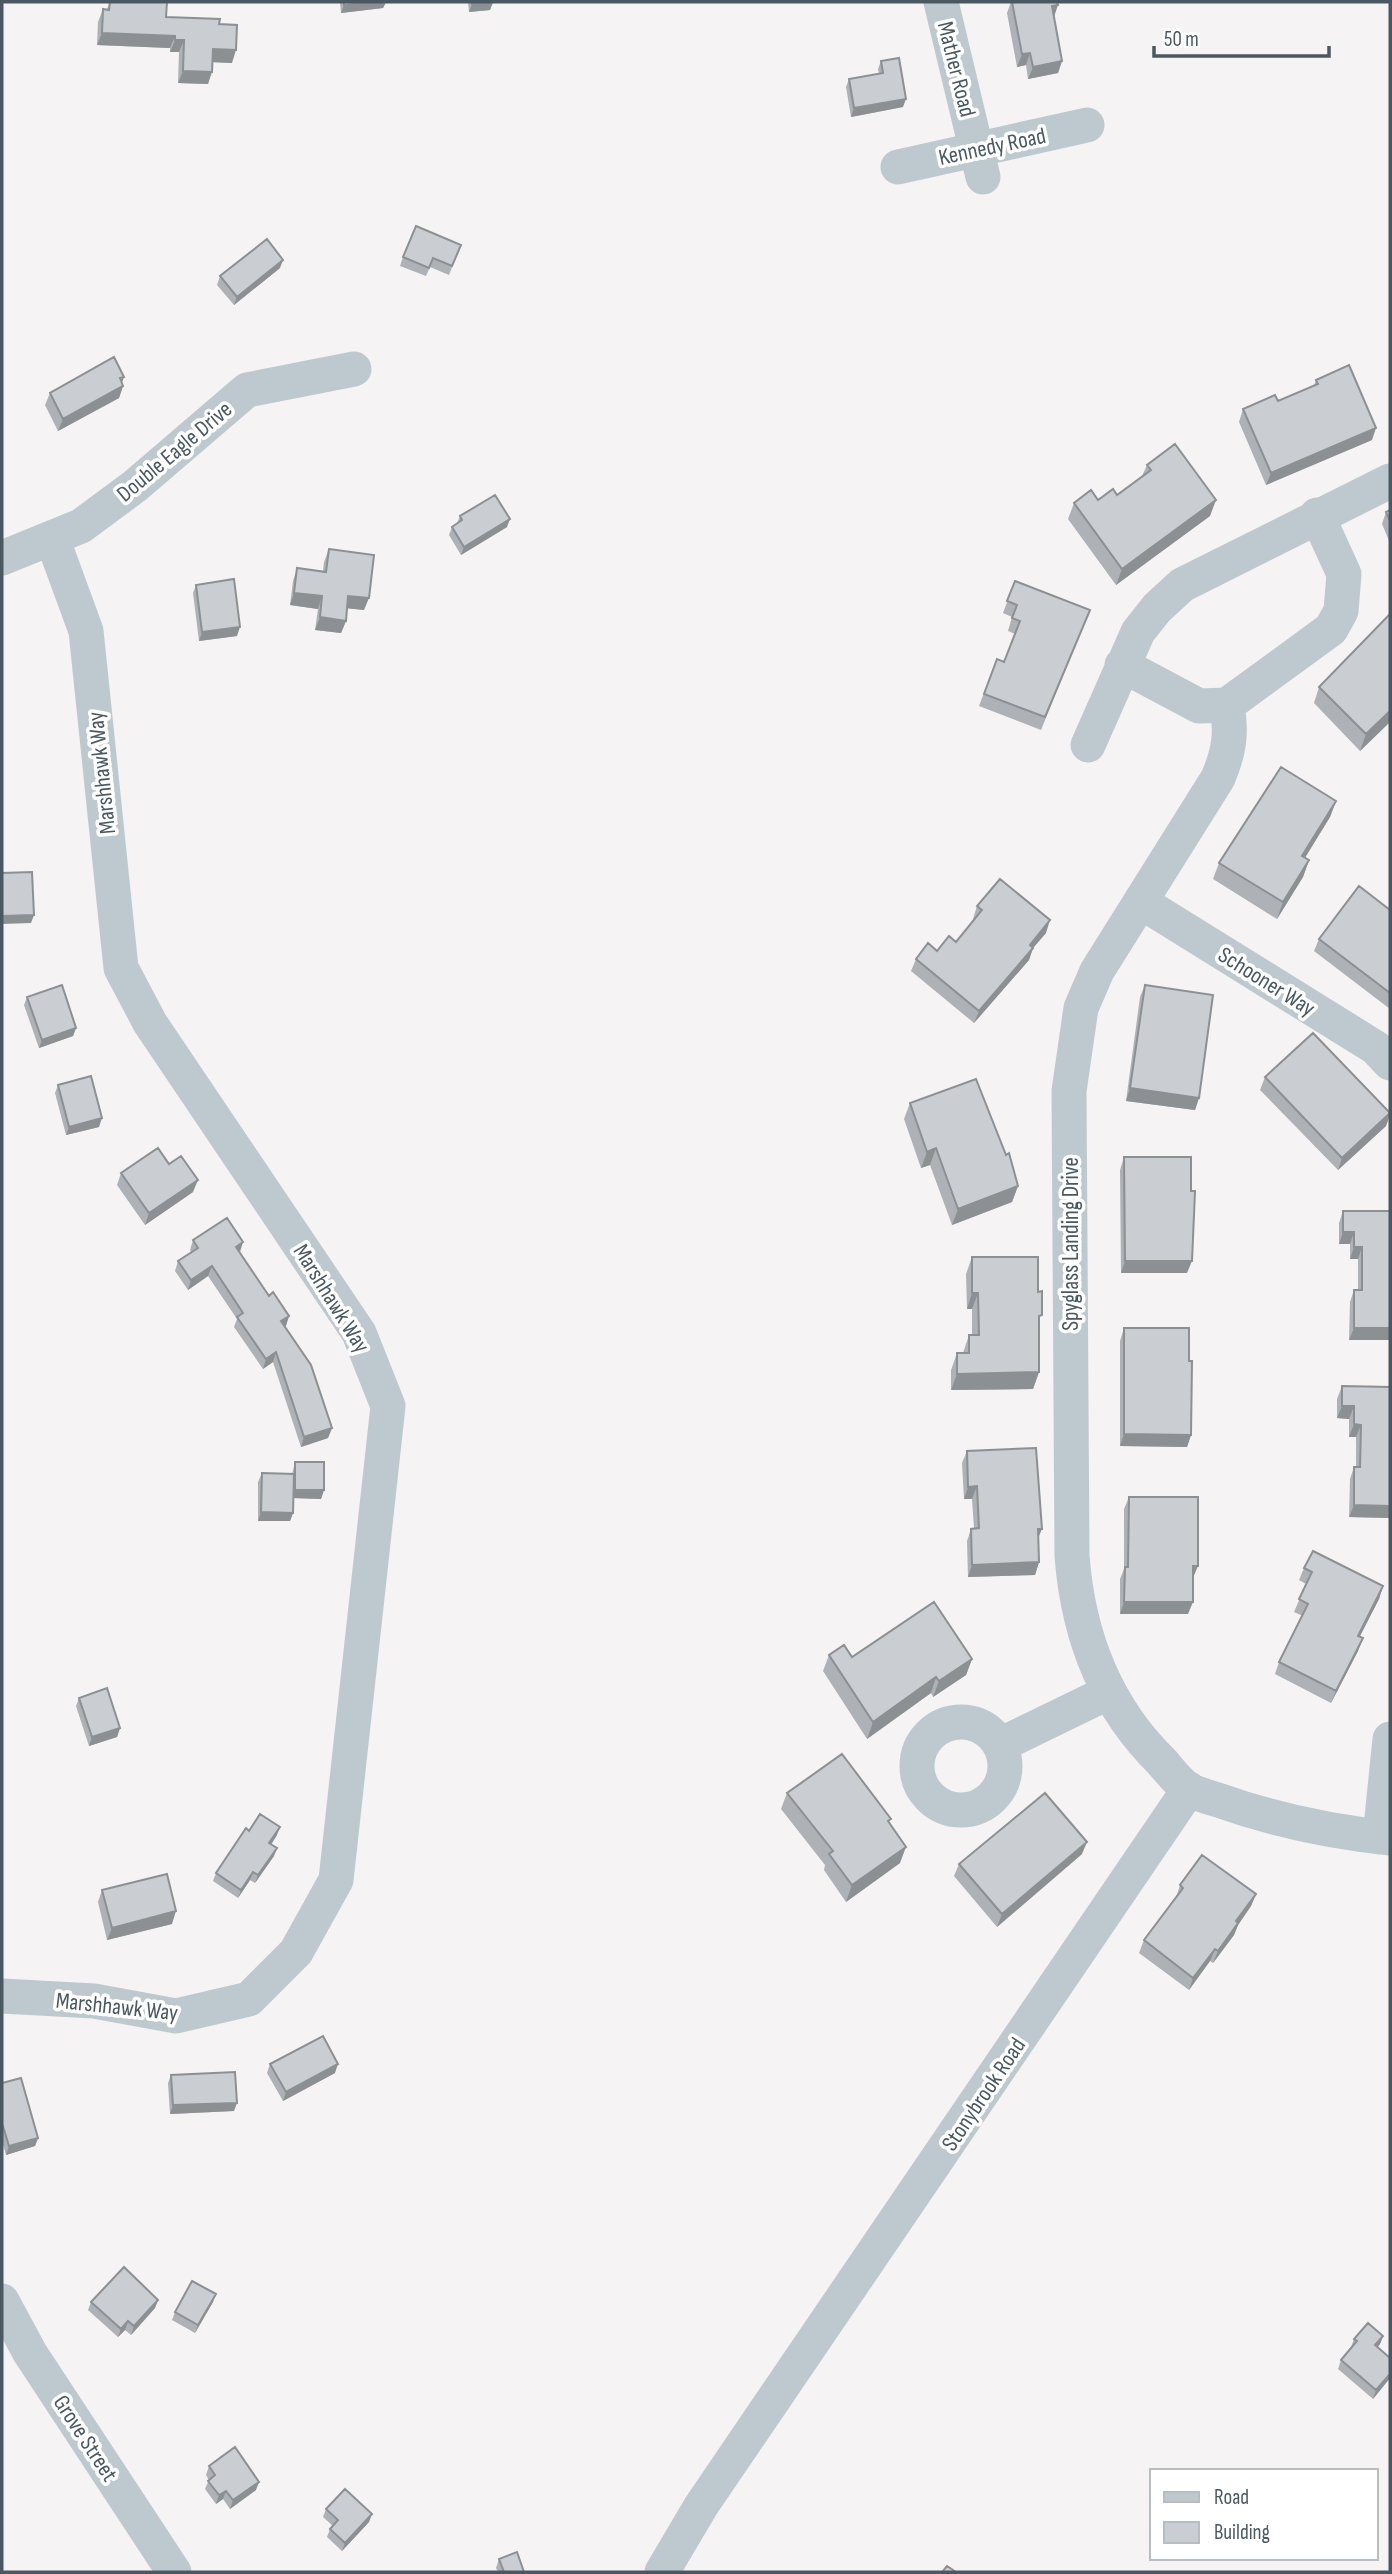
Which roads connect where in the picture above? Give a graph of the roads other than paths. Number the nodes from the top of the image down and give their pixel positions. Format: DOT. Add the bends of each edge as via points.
graph roads {
  1 [pos="941,2"];
  2 [pos="1087,125"];
  3 [pos="980,163"];
  4 [pos="898,167"];
  5 [pos="354,369"];
  6 [pos="1390,481"];
  7 [pos="1317,515"];
  8 [pos="52,538"];
  9 [pos="2,558"];
  10 [pos="1122,665"];
  11 [pos="1227,705"];
  12 [pos="1088,745"];
  13 [pos="1141,902"];
  14 [pos="1390,1063"];
  15 [pos="1109,1692"];
  16 [pos="1390,1739"];
  17 [pos="1000,1745"];
  18 [pos="1189,1789"];
  19 [pos="1385,1837"];
  20 [pos="2,1996"];
  21 [pos="2,2301"];
  22 [pos="174,2572"];
  23 [pos="662,2572"];
  1 -- 3 [label="street, Mather Road"];
  2 -- 3 [label="street, Kennedy Road"];
  3 -- 4 [label="street, Kennedy Road"];
  5 -- 8 [label="street, Double Eagle Drive" via="247,390 135,486 80,526"];
  6 -- 7 [label="street"];
  7 -- 10 [label="street" via="1182,585 1138,632"];
  7 -- 11 [label="street" via="1344,573 1342,611 1331,629"];
  8 -- 9 [label="street, Double Eagle Drive"];
  8 -- 20 [label="street, Marshhawk Way" via="86,631 121,968 150,1023 359,1333 388,1406 336,1880 296,1952 248,1998 176,2016 94,2001"];
  10 -- 11 [label="street" via="1199,706"];
  10 -- 12 [label="street"];
  11 -- 13 [label="street, Spyglass Landing Drive" via="1229,752 1218,778"];
  13 -- 14 [label="street, Schooner Way" via="1376,1048"];
  13 -- 15 [label="street, Spyglass Landing Drive" via="1097,971 1081,1008 1069,1091 1072,1556 1084,1631"];
  15 -- 17 [label="street"];
  15 -- 18 [label="street, Spyglass Landing Drive" via="1151,1752"];
  16 -- 19 [label="street"];
  18 -- 19 [label="street" via="1256,1814"];
  18 -- 23 [label="street, Stonybrook Road" via="701,2506"];
  21 -- 22 [label="street, Grove Street" via="30,2353"];
}
